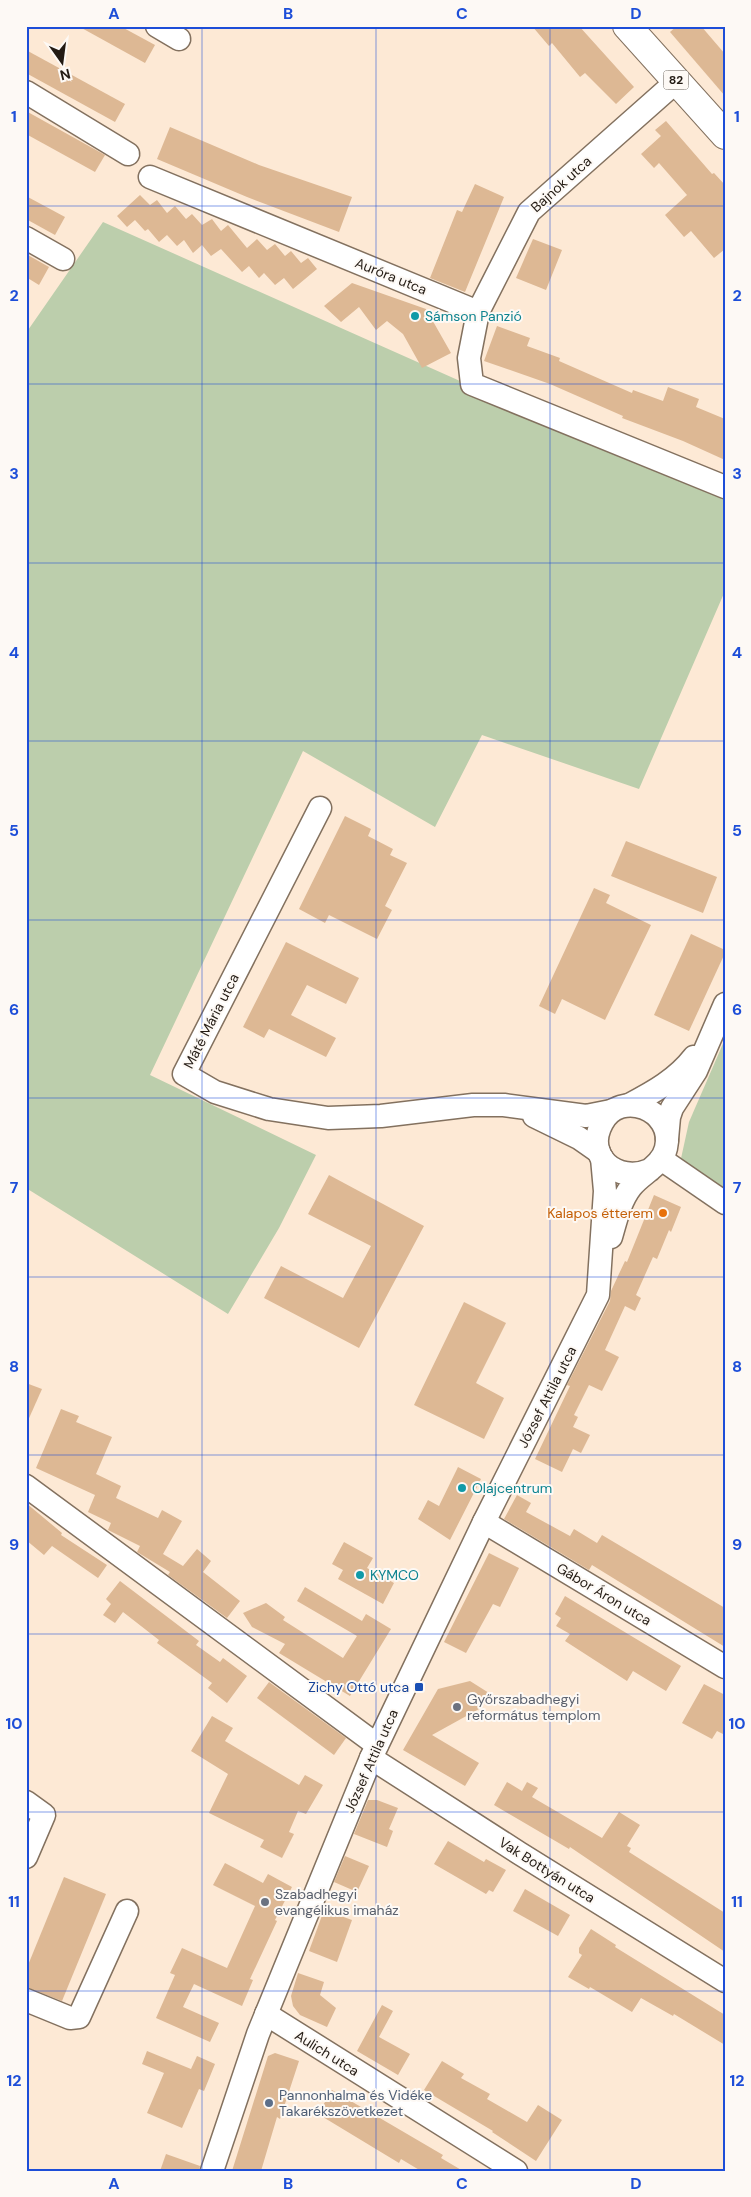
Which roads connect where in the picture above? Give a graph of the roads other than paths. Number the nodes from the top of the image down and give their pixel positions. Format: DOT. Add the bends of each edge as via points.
graph roads {
  1 [pos="157,26"];
  2 [pos="627,26"];
  3 [pos="179,39"];
  4 [pos="676,81"];
  5 [pos="26,92"];
  6 [pos="725,135"];
  7 [pos="128,154"];
  8 [pos="150,177"];
  9 [pos="26,238"];
  10 [pos="63,259"];
  11 [pos="478,312"];
  12 [pos="725,487"];
  13 [pos="320,808"];
  14 [pos="725,1004"];
  15 [pos="709,1038"];
  16 [pos="504,1106"];
  17 [pos="620,1108"];
  18 [pos="600,1155"];
  19 [pos="659,1156"];
  20 [pos="725,1202"];
  21 [pos="600,1285"];
  22 [pos="26,1486"];
  23 [pos="484,1522"];
  24 [pos="725,1667"];
  25 [pos="374,1751"];
  26 [pos="26,1802"];
  27 [pos="26,1857"];
  28 [pos="127,1910"];
  29 [pos="725,1981"];
  30 [pos="26,2000"];
  31 [pos="266,2014"];
  32 [pos="212,2171"];
  33 [pos="516,2171"];
  1 -- 3 [label="street"];
  2 -- 4 [label="main road, 82"];
  4 -- 6 [label="main road, 82"];
  4 -- 11 [label="street, Bajnok utca" via="529,212"];
  5 -- 7 [label="street"];
  8 -- 11 [label="street, Auróra utca"];
  9 -- 10 [label="street"];
  11 -- 12 [label="street" via="469,358 472,384"];
  13 -- 16 [label="street, Máté Mária utca" via="184,1074 215,1092 269,1109 328,1118 381,1116 449,1107"];
  14 -- 15 [label="street"];
  15 -- 17 [label="street" via="672,1080"];
  15 -- 19 [label="street" via="696,1071 672,1108"];
  16 -- 17 [label="street, Máté Mária utca" via="586,1116"];
  16 -- 18 [label="street, Máté Mária utca" via="566,1132"];
  17 -- 18 [label="street, József Attila utca" via="603,1120 598,1130"];
  17 -- 19 [label="street" via="639,1105 660,1120"];
  18 -- 19 [label="street" via="613,1170 622,1174 641,1174"];
  18 -- 21 [label="street, József Attila utca" via="605,1191"];
  19 -- 20 [label="street"];
  19 -- 21 [label="street, József Attila utca" via="630,1188 619,1209"];
  21 -- 23 [label="street, József Attila utca" via="598,1295"];
  22 -- 25 [label="street"];
  23 -- 24 [label="street, Gábor Áron utca"];
  23 -- 25 [label="street, József Attila utca"];
  25 -- 29 [label="street, Vak Bottyán utca" via="518,1853"];
  25 -- 31 [label="street, József Attila utca"];
  26 -- 27 [label="street" via="44,1815"];
  28 -- 30 [label="street" via="79,2017 70,2018"];
  31 -- 32 [label="street, József Attila utca"];
  31 -- 33 [label="street, Aulich utca"];
}
